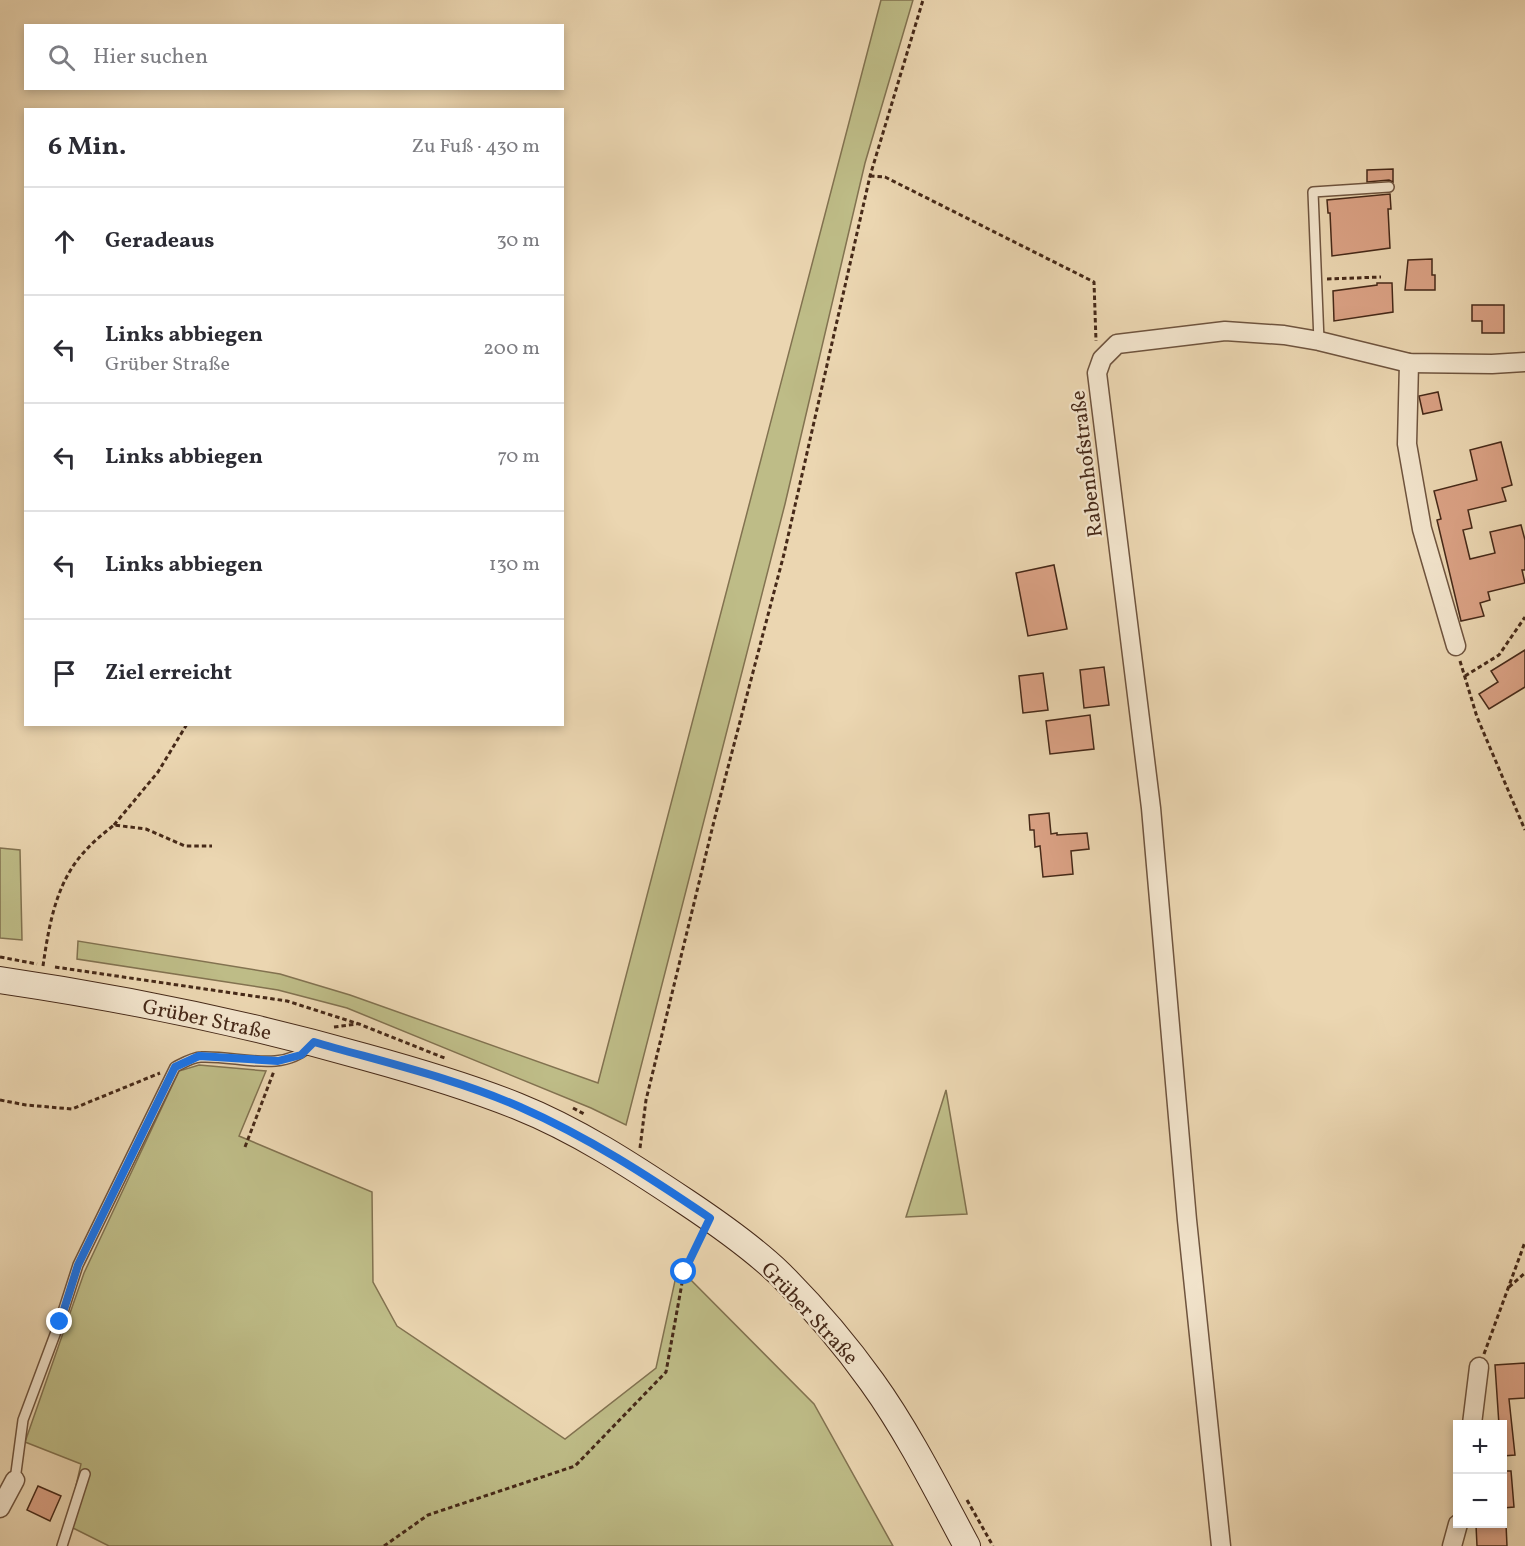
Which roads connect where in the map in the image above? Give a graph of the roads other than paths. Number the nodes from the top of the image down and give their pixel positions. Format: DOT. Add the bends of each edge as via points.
graph roads {
  1 [pos="1389,187"];
  2 [pos="1319,341"];
  3 [pos="1525,362"];
  4 [pos="1409,363"];
  5 [pos="1456,646"];
  6 [pos="0,980"];
  7 [pos="314,1042"];
  8 [pos="1479,1367"];
  9 [pos="1474,1420"];
  10 [pos="85,1474"];
  11 [pos="15,1480"];
  12 [pos="0,1508"];
  13 [pos="1457,1528"];
  14 [pos="62,1546"];
  15 [pos="967,1546"];
  16 [pos="1221,1546"];
  17 [pos="1452,1546"];
  1 -- 2 [label="lane" via="1313,192"];
  2 -- 4 [label="street, Rabenhofstraße"];
  2 -- 16 [label="street, Rabenhofstraße" via="1225,331 1117,344 1102,358 1097,373 1151,807 1187,1220"];
  3 -- 4 [label="street, Rabenhofstraße"];
  4 -- 5 [label="street" via="1407,444 1422,529"];
  6 -- 7 [label="street, Grüber Straße" via="46,972 194,1014"];
  7 -- 11 [label="lane" via="301,1055 278,1061 199,1056 175,1067 78,1265 23,1420"];
  7 -- 15 [label="street, Grüber Straße" via="440,1078 518,1106 585,1138 710,1218 779,1274 873,1383"];
  8 -- 9 [label="street"];
  10 -- 14 [label="lane"];
  11 -- 12 [label="street"];
  13 -- 17 [label="street"];
}
